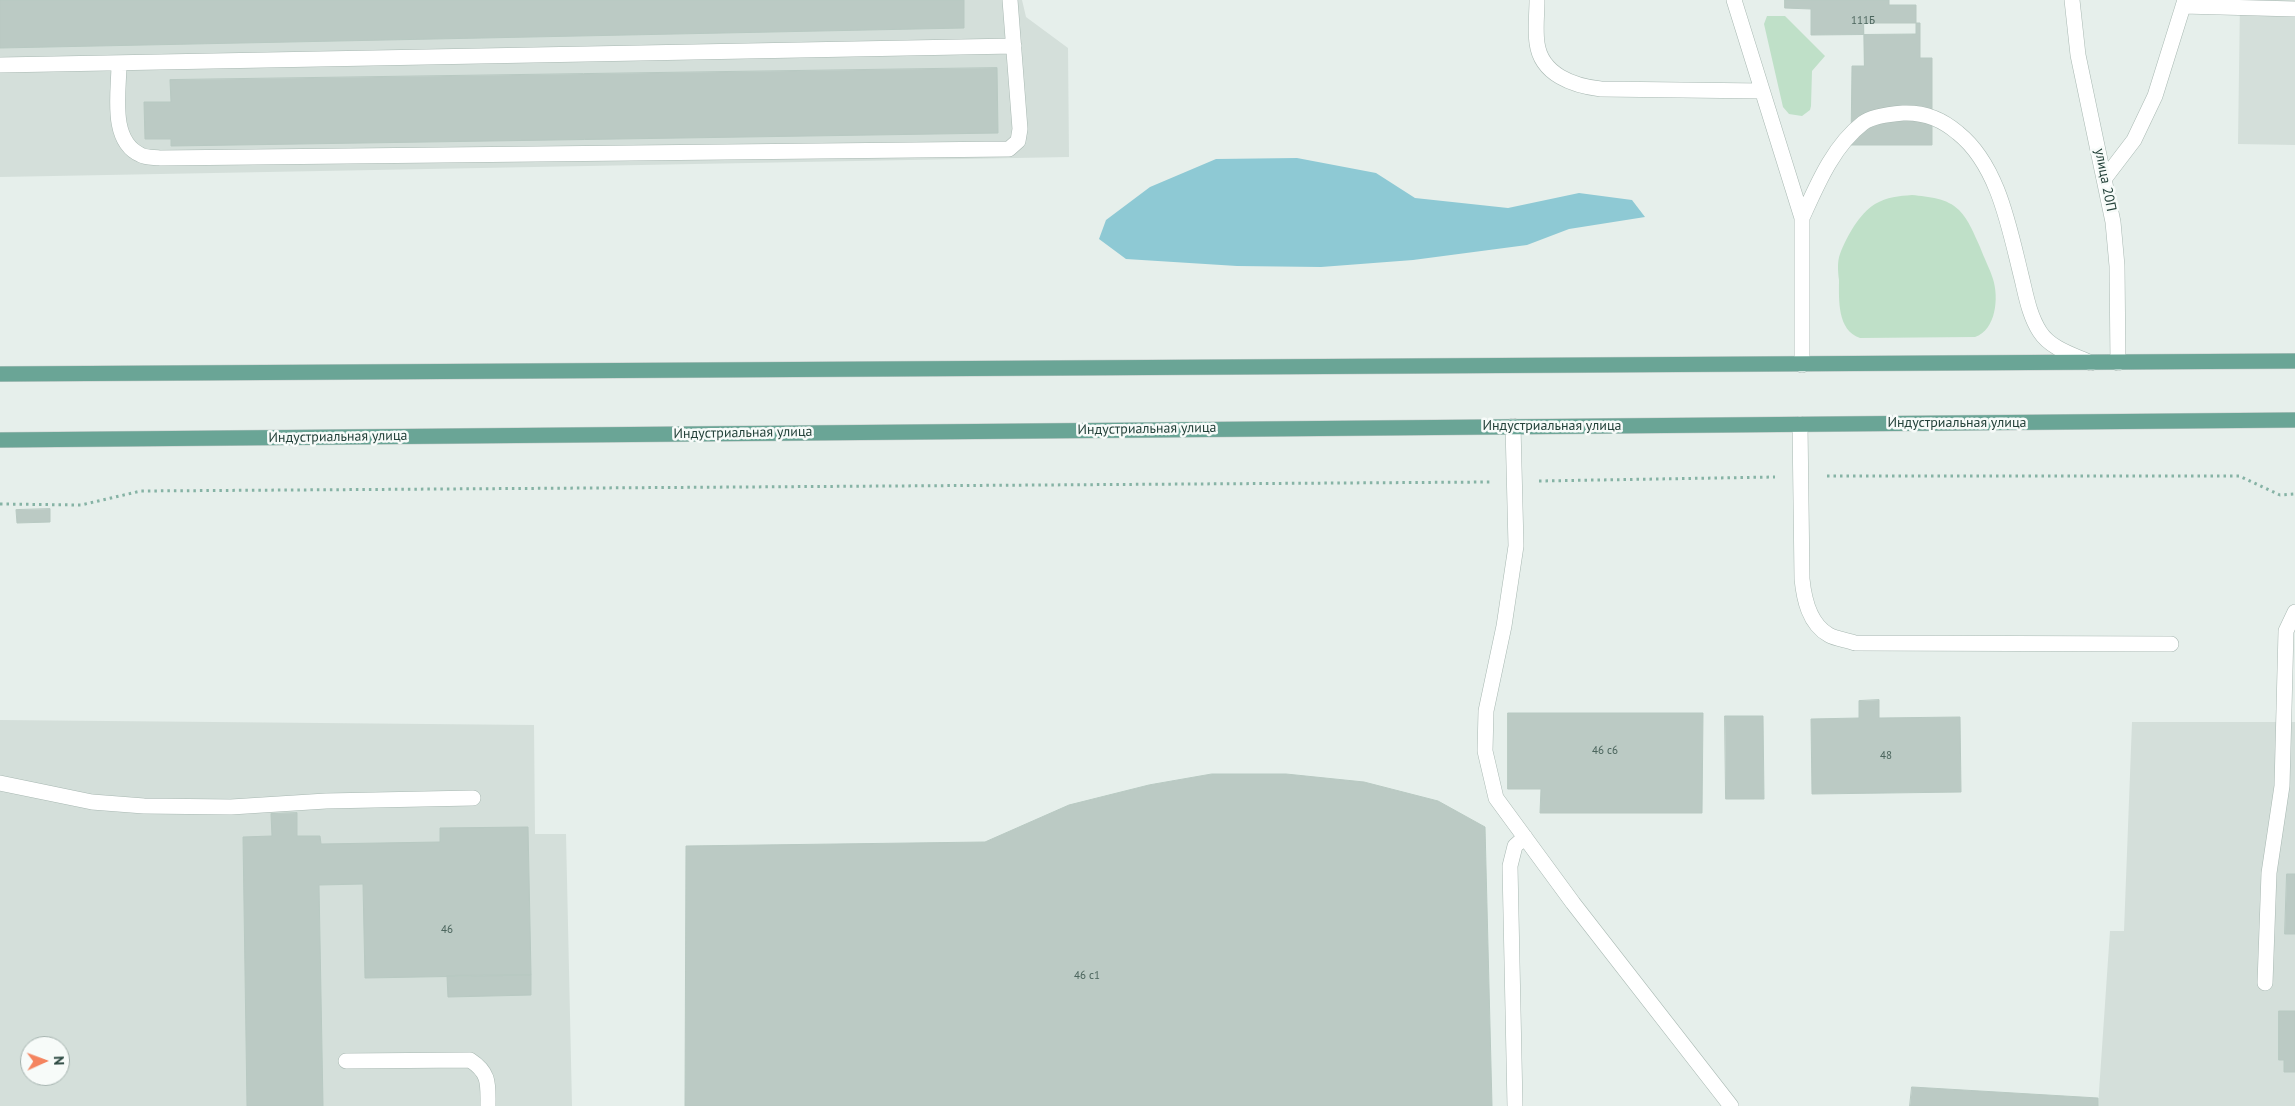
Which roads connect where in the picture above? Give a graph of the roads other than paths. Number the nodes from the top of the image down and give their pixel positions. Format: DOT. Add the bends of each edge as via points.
graph roads {
  1 [pos="1010,0"];
  2 [pos="1537,0"];
  3 [pos="1734,0"];
  4 [pos="2072,0"];
  5 [pos="2184,3"];
  6 [pos="2295,9"];
  7 [pos="1014,46"];
  8 [pos="119,64"];
  9 [pos="0,65"];
  10 [pos="1762,91"];
  11 [pos="2105,178"];
  12 [pos="1802,218"];
  13 [pos="2295,361"];
  14 [pos="2092,363"];
  15 [pos="2118,363"];
  16 [pos="1802,365"];
  17 [pos="0,374"];
  18 [pos="2295,420"];
  19 [pos="1800,424"];
  20 [pos="1513,426"];
  21 [pos="0,440"];
  22 [pos="2295,612"];
  23 [pos="2172,644"];
  24 [pos="0,783"];
  25 [pos="472,798"];
  26 [pos="1525,837"];
  27 [pos="2265,983"];
  28 [pos="346,1061"];
  29 [pos="488,1106"];
  30 [pos="1515,1106"];
  31 [pos="1731,1106"];
  1 -- 7 [label="street"];
  2 -- 10 [label="street" via="1537,43 1541,58 1550,70 1580,86"];
  3 -- 10 [label="street"];
  4 -- 11 [label="street, улица 20П" via="2078,55"];
  5 -- 6 [label="street"];
  5 -- 11 [label="street" via="2155,96 2134,140"];
  7 -- 8 [label="street"];
  7 -- 8 [label="street" via="1020,129 1018,141 1009,149 160,158 141,156 126,144 119,125"];
  8 -- 9 [label="street"];
  10 -- 12 [label="street"];
  11 -- 15 [label="street, улица 20П" via="2113,222"];
  12 -- 14 [label="street" via="1840,147 1864,122 1890,114 1914,113 1942,120 1972,144 1990,175 2008,223 2030,314 2041,334 2053,346"];
  12 -- 16 [label="street"];
  13 -- 15 [label="main road"];
  14 -- 15 [label="main road"];
  14 -- 16 [label="main road"];
  16 -- 17 [label="main road"];
  18 -- 19 [label="main road, Индустриальная улица"];
  19 -- 20 [label="main road, Индустриальная улица"];
  19 -- 23 [label="street" via="1804,599 1815,623 1828,635 1856,643"];
  20 -- 21 [label="main road, Индустриальная улица"];
  20 -- 26 [label="street" via="1516,546 1504,626 1486,710 1485,751 1496,798"];
  22 -- 27 [label="street" via="2286,631 2282,786 2269,872"];
  24 -- 25 [label="street" via="92,802 144,806 231,807"];
  26 -- 30 [label="street" via="1515,846 1510,866"];
  26 -- 31 [label="street"];
  28 -- 29 [label="street" via="470,1060 481,1068 488,1081"];
}
